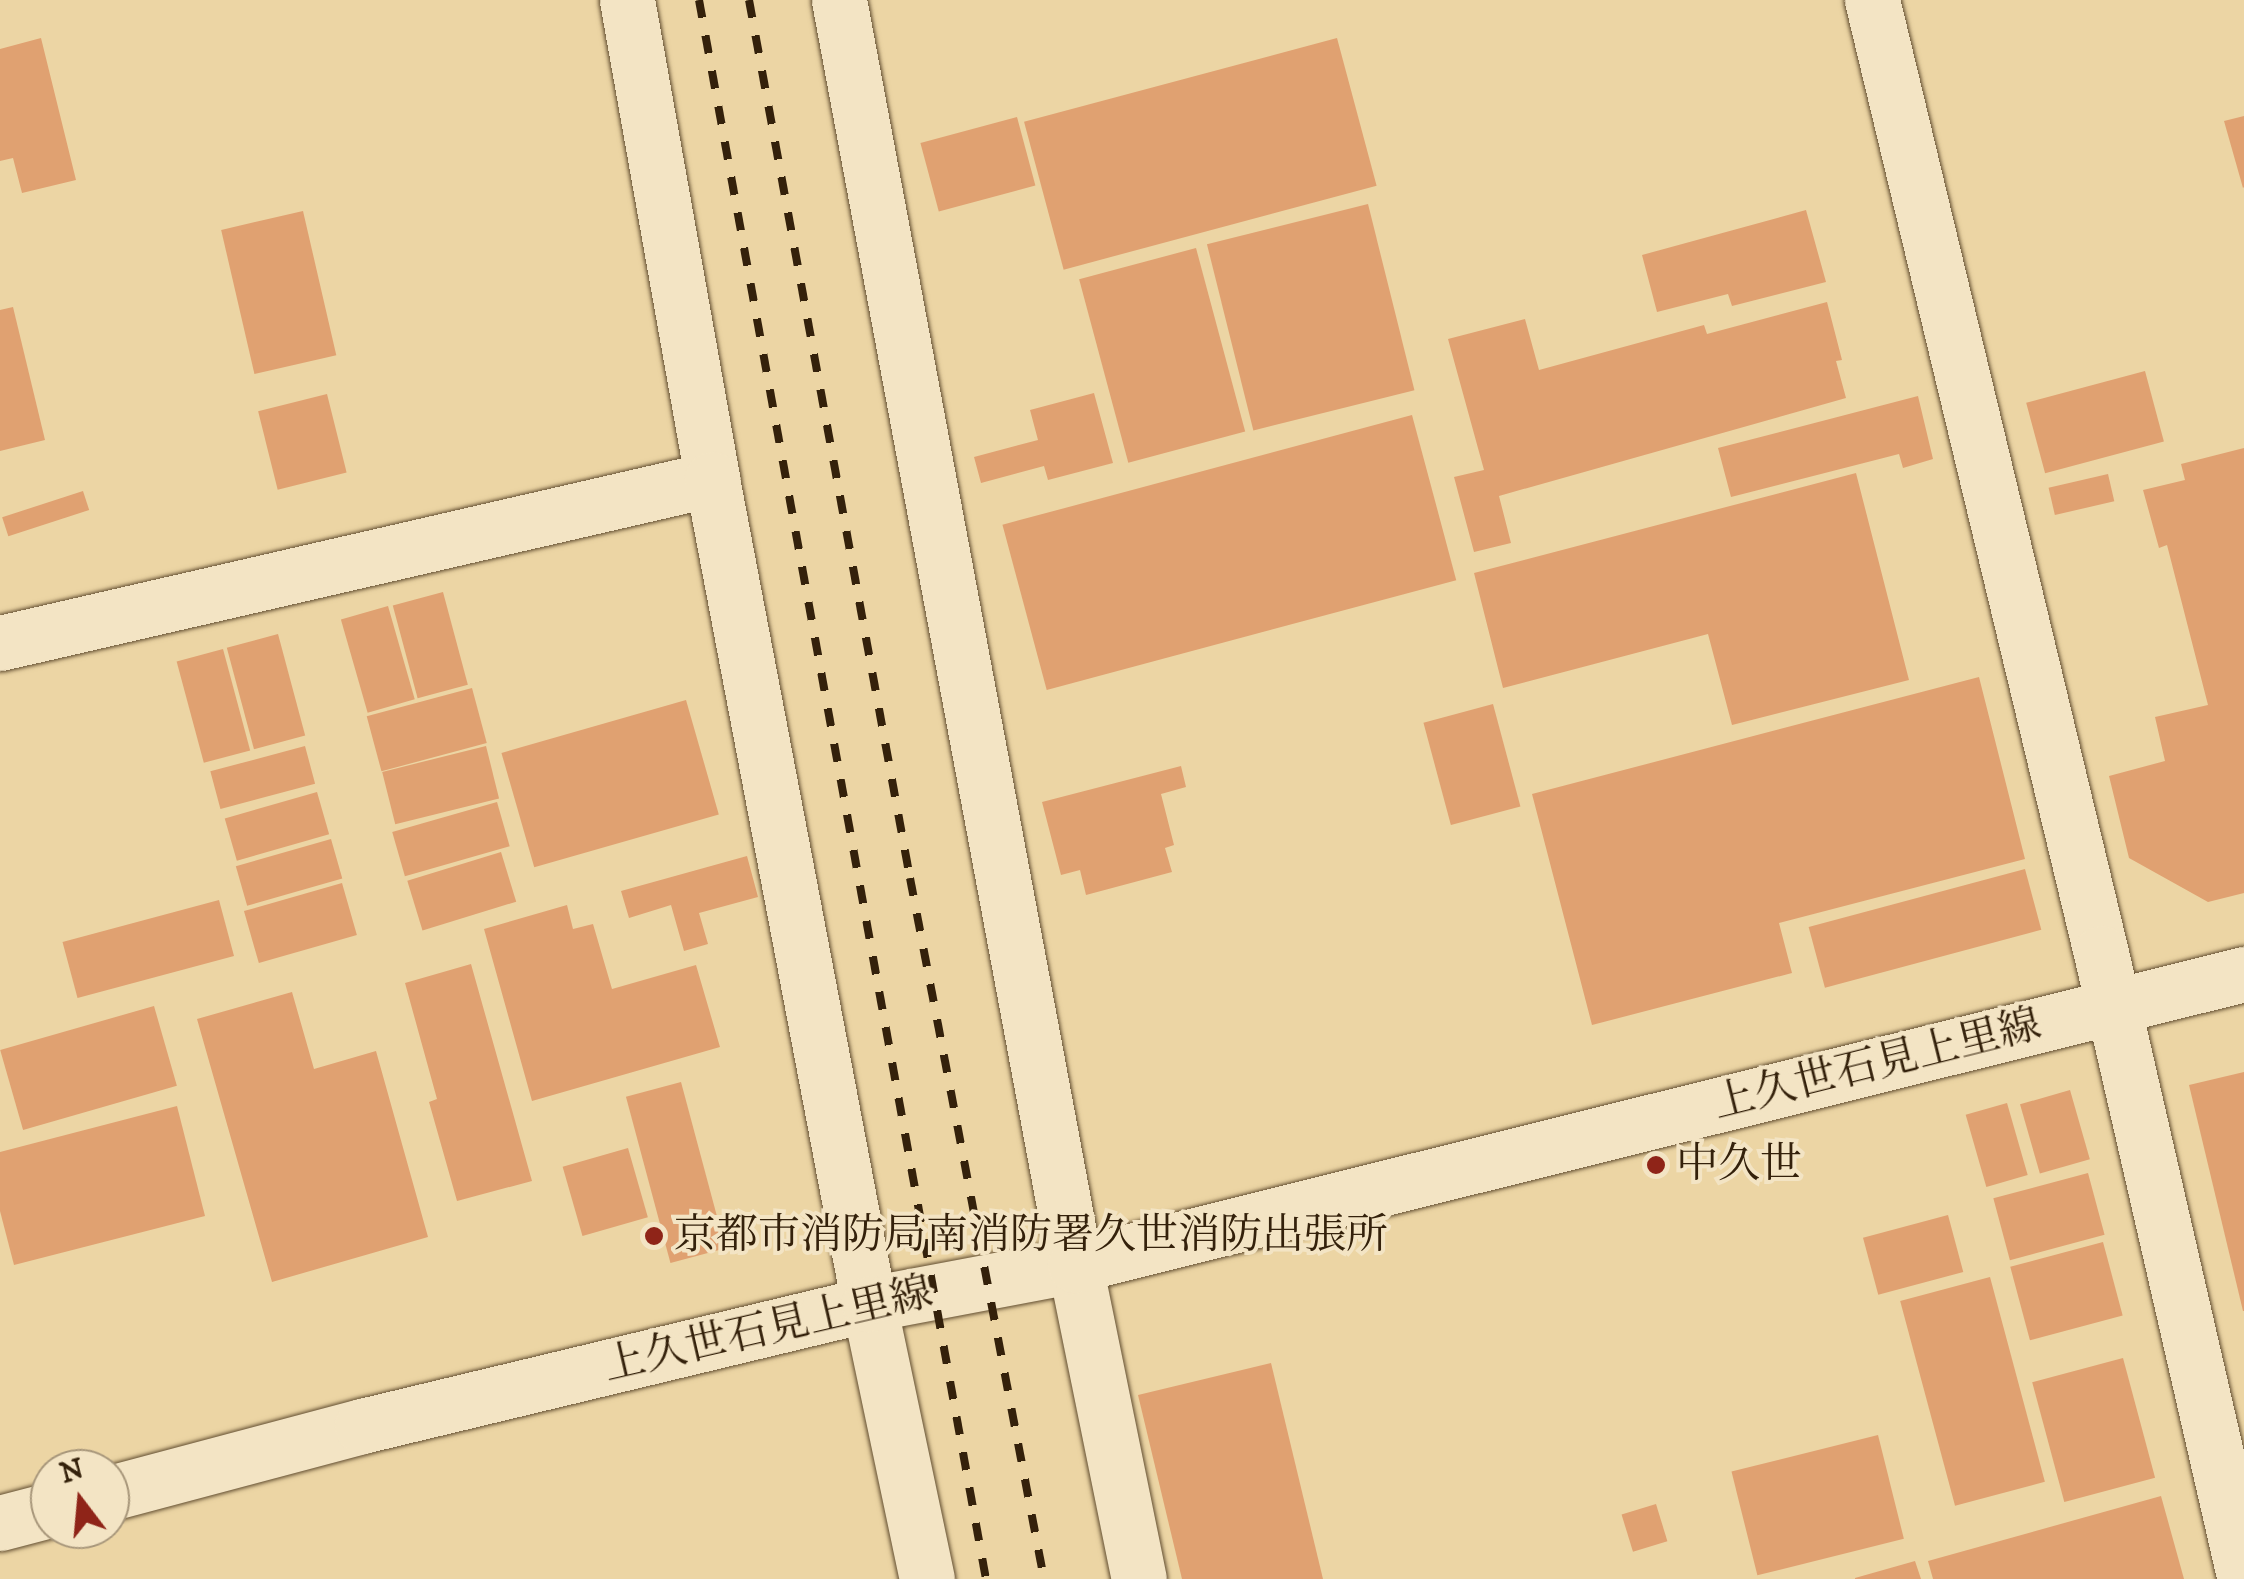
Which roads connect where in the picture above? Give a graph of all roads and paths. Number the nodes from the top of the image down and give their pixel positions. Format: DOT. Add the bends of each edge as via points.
graph roads {
  1 [pos="627,0"];
  2 [pos="839,0"];
  3 [pos="1872,0"];
  4 [pos="712,479"];
  5 [pos="0,643"];
  6 [pos="2244,974"];
  7 [pos="2113,1006"];
  8 [pos="1075,1265"];
  9 [pos="869,1304"];
  10 [pos="130,1489"];
  11 [pos="30,1515"];
  12 [pos="0,1523"];
  13 [pos="2244,1576"];
  14 [pos="927,1579"];
  15 [pos="1140,1579"];
  1 -- 4 [label="street"];
  2 -- 8 [label="street"];
  3 -- 7 [label="street"];
  4 -- 5 [label="street"];
  4 -- 9 [label="street"];
  6 -- 7 [label="street, 上久世石見上里線"];
  7 -- 8 [label="street, 上久世石見上里線"];
  7 -- 13 [label="street"];
  8 -- 9 [label="street, 上久世石見上里線"];
  8 -- 15 [label="street"];
  9 -- 10 [label="street, 上久世石見上里線"];
  9 -- 14 [label="street"];
  11 -- 12 [label="street"];
}
